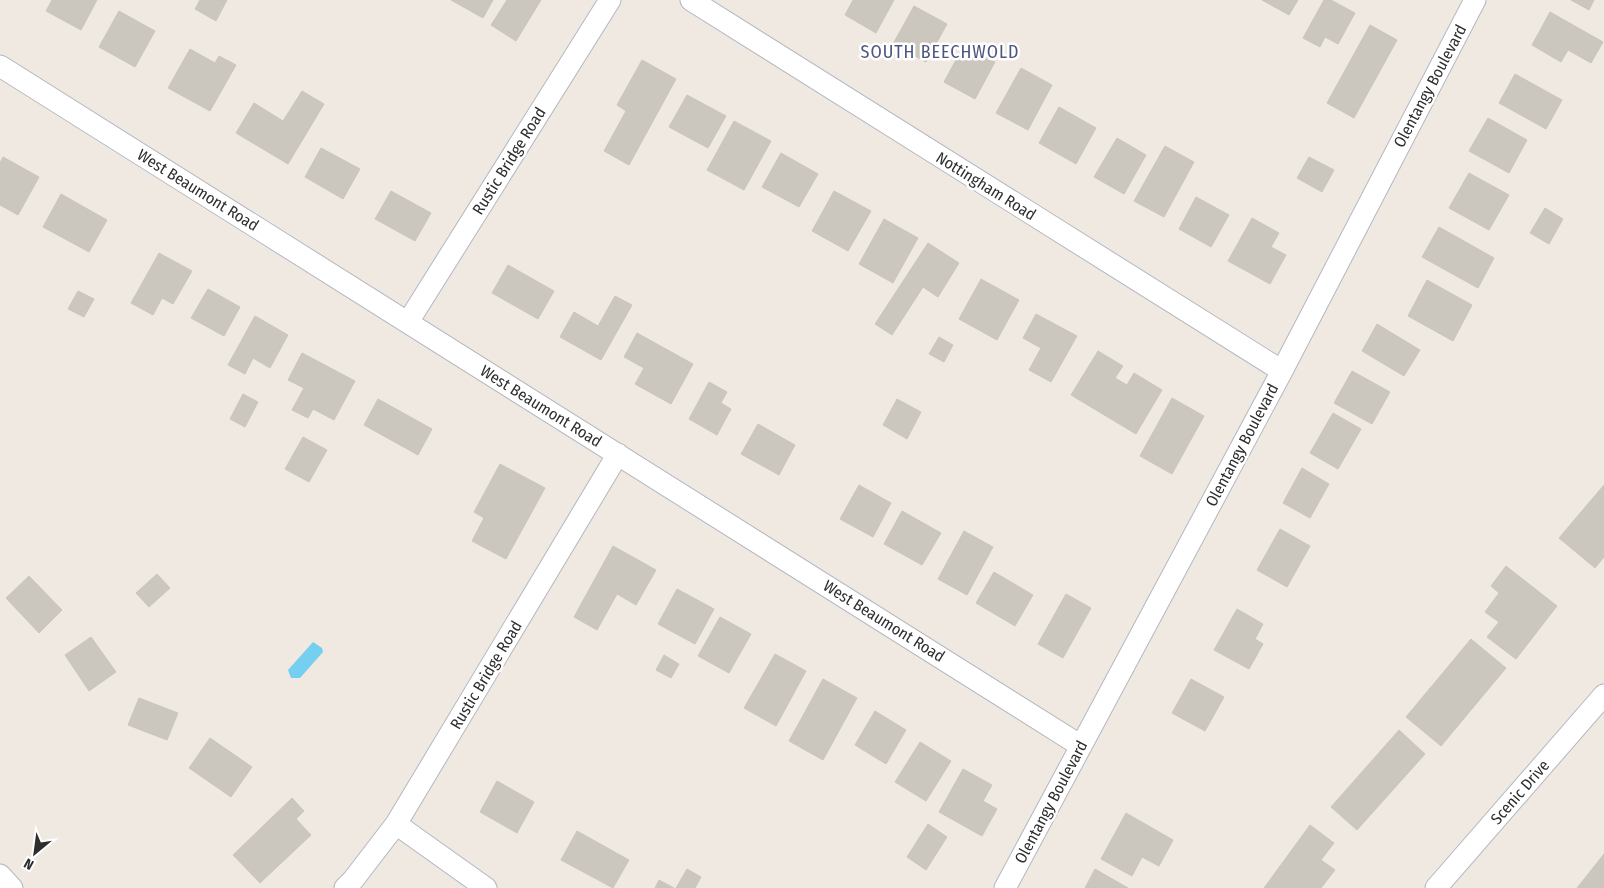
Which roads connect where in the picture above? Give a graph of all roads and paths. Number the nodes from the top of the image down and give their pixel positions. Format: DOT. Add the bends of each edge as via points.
graph roads {
  1 [pos="610,0"];
  2 [pos="691,0"];
  3 [pos="1476,0"];
  4 [pos="0,66"];
  5 [pos="408,322"];
  6 [pos="1282,371"];
  7 [pos="618,454"];
  8 [pos="1604,695"];
  9 [pos="1081,746"];
  10 [pos="396,824"];
  11 [pos="0,875"];
  12 [pos="12,888"];
  13 [pos="345,888"];
  14 [pos="486,888"];
  15 [pos="1005,888"];
  16 [pos="1436,888"];
  1 -- 5 [label="street, Rustic Bridge Road"];
  2 -- 6 [label="street, Nottingham Road"];
  3 -- 6 [label="street, Olentangy Boulevard"];
  4 -- 5 [label="street, West Beaumont Road"];
  5 -- 7 [label="street, West Beaumont Road"];
  6 -- 9 [label="street, Olentangy Boulevard"];
  7 -- 9 [label="street, West Beaumont Road"];
  7 -- 10 [label="street, Rustic Bridge Road"];
  8 -- 16 [label="street, Scenic Drive"];
  9 -- 15 [label="street, Olentangy Boulevard"];
  10 -- 13 [label="street, Rustic Bridge Road"];
  10 -- 14 [label="street"];
  11 -- 12 [label="street"];
}
